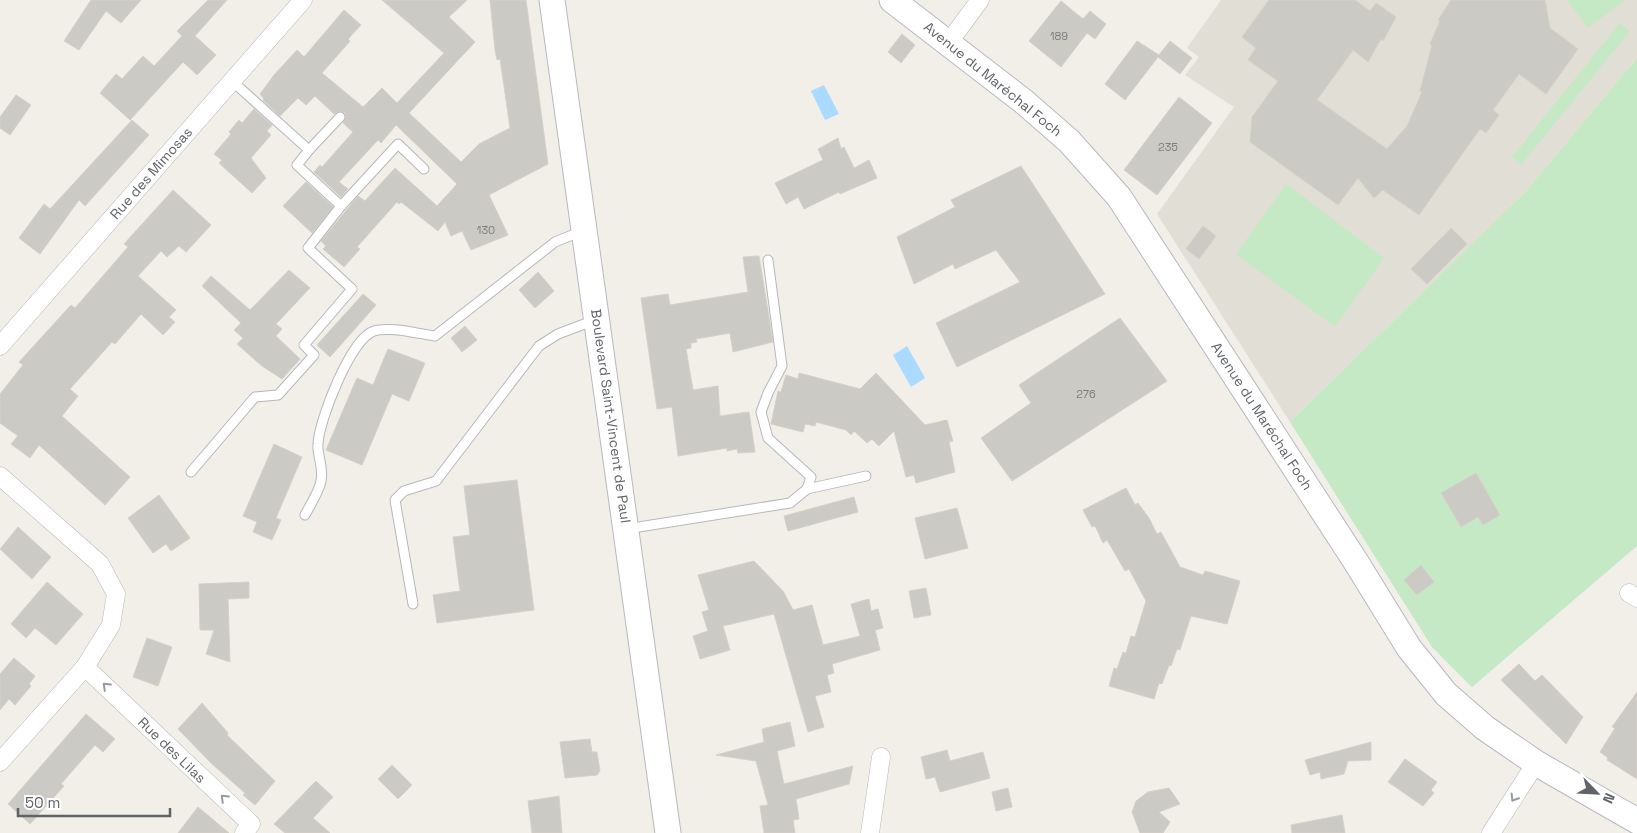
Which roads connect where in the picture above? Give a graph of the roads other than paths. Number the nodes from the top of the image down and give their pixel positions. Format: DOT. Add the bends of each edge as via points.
graph roads {
  1 [pos="303,0"];
  2 [pos="552,0"];
  3 [pos="892,0"];
  4 [pos="980,0"];
  5 [pos="949,42"];
  6 [pos="232,81"];
  7 [pos="340,117"];
  8 [pos="309,150"];
  9 [pos="424,169"];
  10 [pos="341,206"];
  11 [pos="585,230"];
  12 [pos="768,260"];
  13 [pos="597,319"];
  14 [pos="0,346"];
  15 [pos="191,472"];
  16 [pos="0,476"];
  17 [pos="866,476"];
  18 [pos="807,489"];
  19 [pos="305,515"];
  20 [pos="626,529"];
  21 [pos="413,604"];
  22 [pos="85,667"];
  23 [pos="881,757"];
  24 [pos="0,762"];
  25 [pos="1536,762"];
  26 [pos="1637,821"];
  27 [pos="251,830"];
  28 [pos="668,833"];
  29 [pos="870,833"];
  30 [pos="1491,833"];
  1 -- 6 [label="street, Rue des Mimosas"];
  2 -- 11 [label="main road, Boulevard Saint-Vincent de Paul"];
  3 -- 5 [label="main road, Avenue du Maréchal Foch"];
  4 -- 5 [label="street"];
  5 -- 25 [label="main road, Avenue du Maréchal Foch" via="1069,141 1119,197 1409,648 1446,694 1485,728"];
  6 -- 8 [label="lane"];
  6 -- 14 [label="street, Rue des Mimosas"];
  7 -- 8 [label="lane"];
  8 -- 10 [label="lane" via="297,165"];
  9 -- 10 [label="lane" via="398,144"];
  10 -- 15 [label="lane" via="308,248 352,289 304,345 314,355 278,395 254,397"];
  11 -- 13 [label="main road, Boulevard Saint-Vincent de Paul"];
  11 -- 19 [label="lane" via="555,242 435,336 374,330 355,346 326,408 317,444 323,465 321,483"];
  12 -- 18 [label="lane" via="782,366 761,412 768,438 811,477"];
  13 -- 20 [label="main road, Boulevard Saint-Vincent de Paul"];
  13 -- 21 [label="lane" via="558,334 539,346 436,481 404,491 394,500"];
  16 -- 22 [label="street" via="100,564 116,594 111,625"];
  17 -- 18 [label="lane"];
  18 -- 20 [label="lane" via="790,503"];
  20 -- 28 [label="main road, Boulevard Saint-Vincent de Paul"];
  22 -- 24 [label="street"];
  27 -- 22 [label="street, Rue des Lilas, one-way"];
  23 -- 29 [label="street"];
  25 -- 26 [label="main road, Avenue du Maréchal Foch"];
  25 -- 30 [label="street, one-way"];
}
